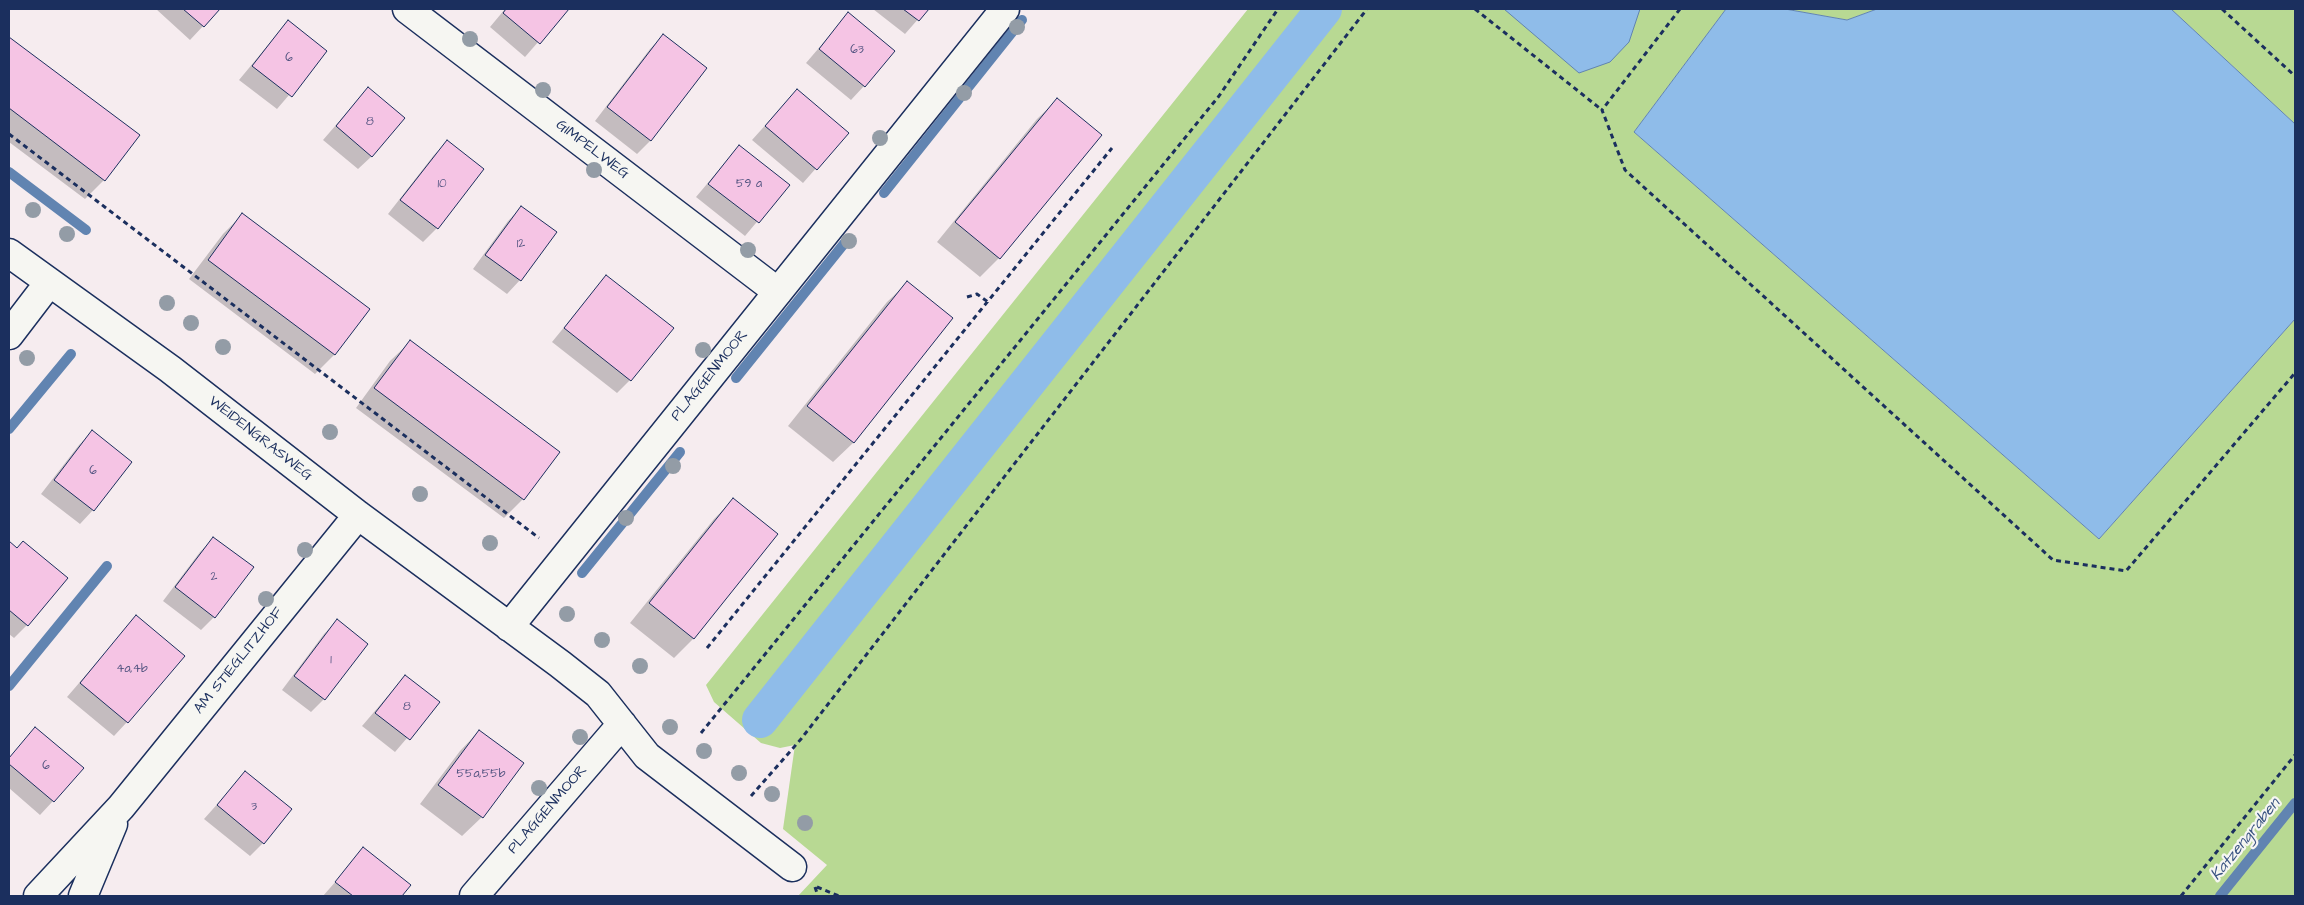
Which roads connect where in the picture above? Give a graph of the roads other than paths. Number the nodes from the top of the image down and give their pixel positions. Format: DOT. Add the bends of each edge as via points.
graph roads {
  1 [pos="406,9"];
  2 [pos="1005,9"];
  3 [pos="9,253"];
  4 [pos="48,284"];
  5 [pos="778,292"];
  6 [pos="9,335"];
  7 [pos="358,515"];
  8 [pos="509,627"];
  9 [pos="622,724"];
  10 [pos="121,807"];
  11 [pos="792,867"];
  12 [pos="38,896"];
  13 [pos="83,896"];
  14 [pos="474,896"];
  1 -- 5 [label="street, GIMPELWEG"];
  2 -- 5 [label="street, PLAGGENMOOR"];
  3 -- 4 [label="street, WEIDENGRASWEG"];
  4 -- 6 [label="street"];
  4 -- 7 [label="street, WEIDENGRASWEG" via="79,302 163,364"];
  5 -- 8 [label="street, PLAGGENMOOR"];
  7 -- 8 [label="street, WEIDENGRASWEG"];
  7 -- 10 [label="street, AM STIEGLITZHOF"];
  8 -- 9 [label="street" via="598,694"];
  9 -- 11 [label="street" via="647,756"];
  9 -- 14 [label="street, PLAGGENMOOR"];
  10 -- 12 [label="street, AM STIEGLITZHOF"];
  10 -- 13 [label="street, AM STIEGLITZHOF"];
}
